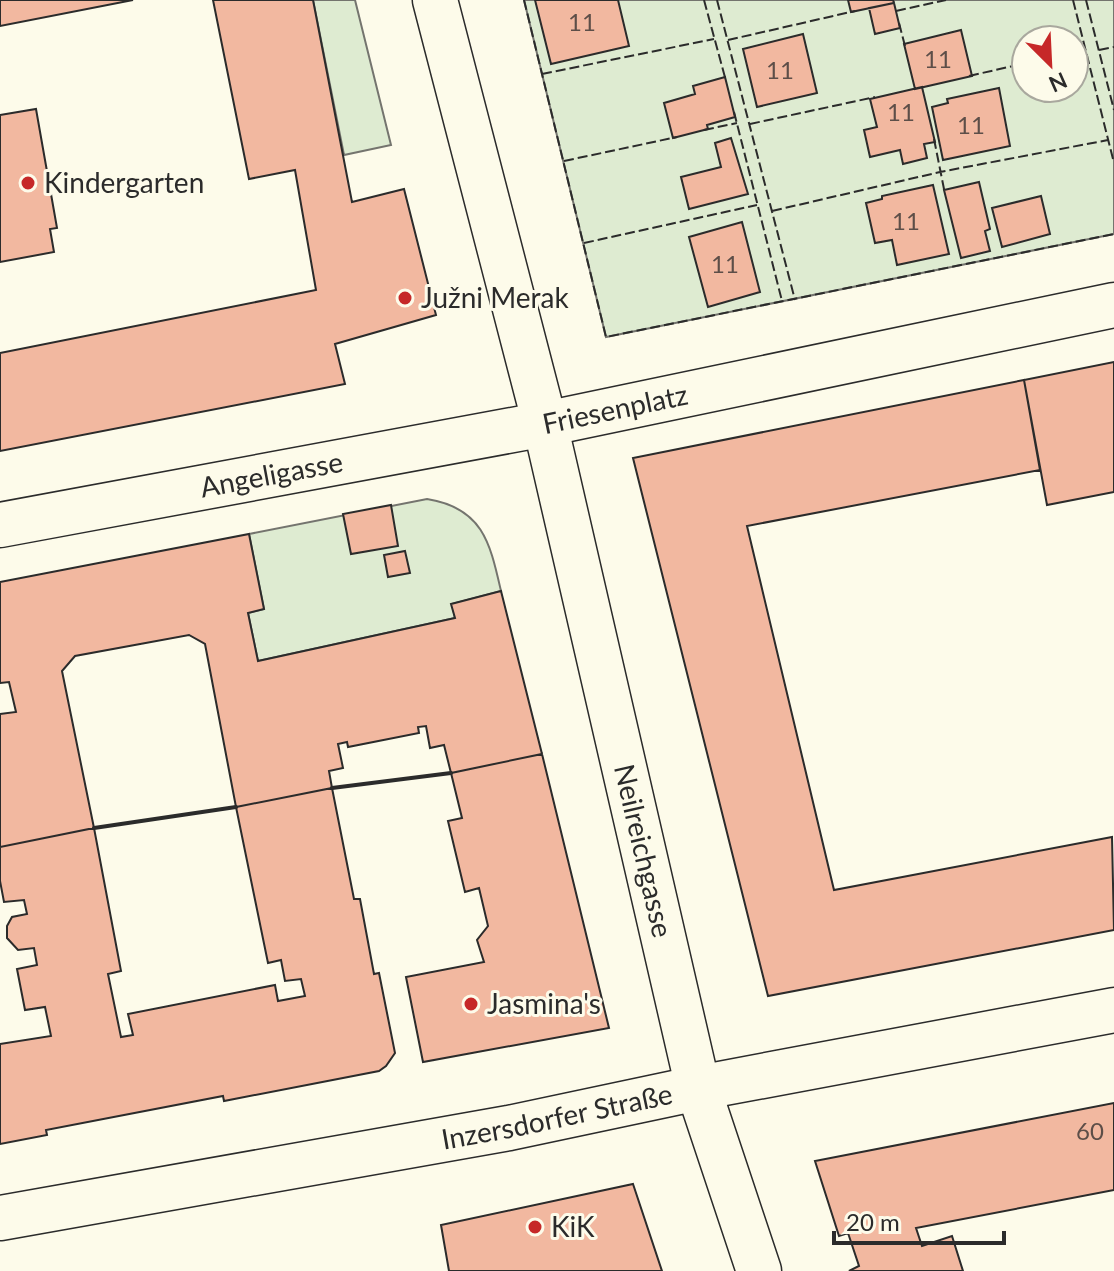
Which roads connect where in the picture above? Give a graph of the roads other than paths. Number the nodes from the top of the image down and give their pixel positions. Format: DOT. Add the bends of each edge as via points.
graph roads {
  1 [pos="435,0"];
  2 [pos="1114,305"];
  3 [pos="545,424"];
  4 [pos="0,525"];
  5 [pos="1114,1010"];
  6 [pos="698,1088"];
  7 [pos="0,1218"];
  8 [pos="759,1271"];
  1 -- 3 [label="street, Friesenplatz"];
  2 -- 3 [label="street, Friesenplatz"];
  3 -- 4 [label="street, Angeligasse"];
  3 -- 6 [label="street, Neilreichgasse"];
  5 -- 6 [label="street, Inzersdorfer Straße"];
  6 -- 7 [label="street, Inzersdorfer Straße" via="509,1128"];
  6 -- 8 [label="street, Neilreichgasse"];
}
